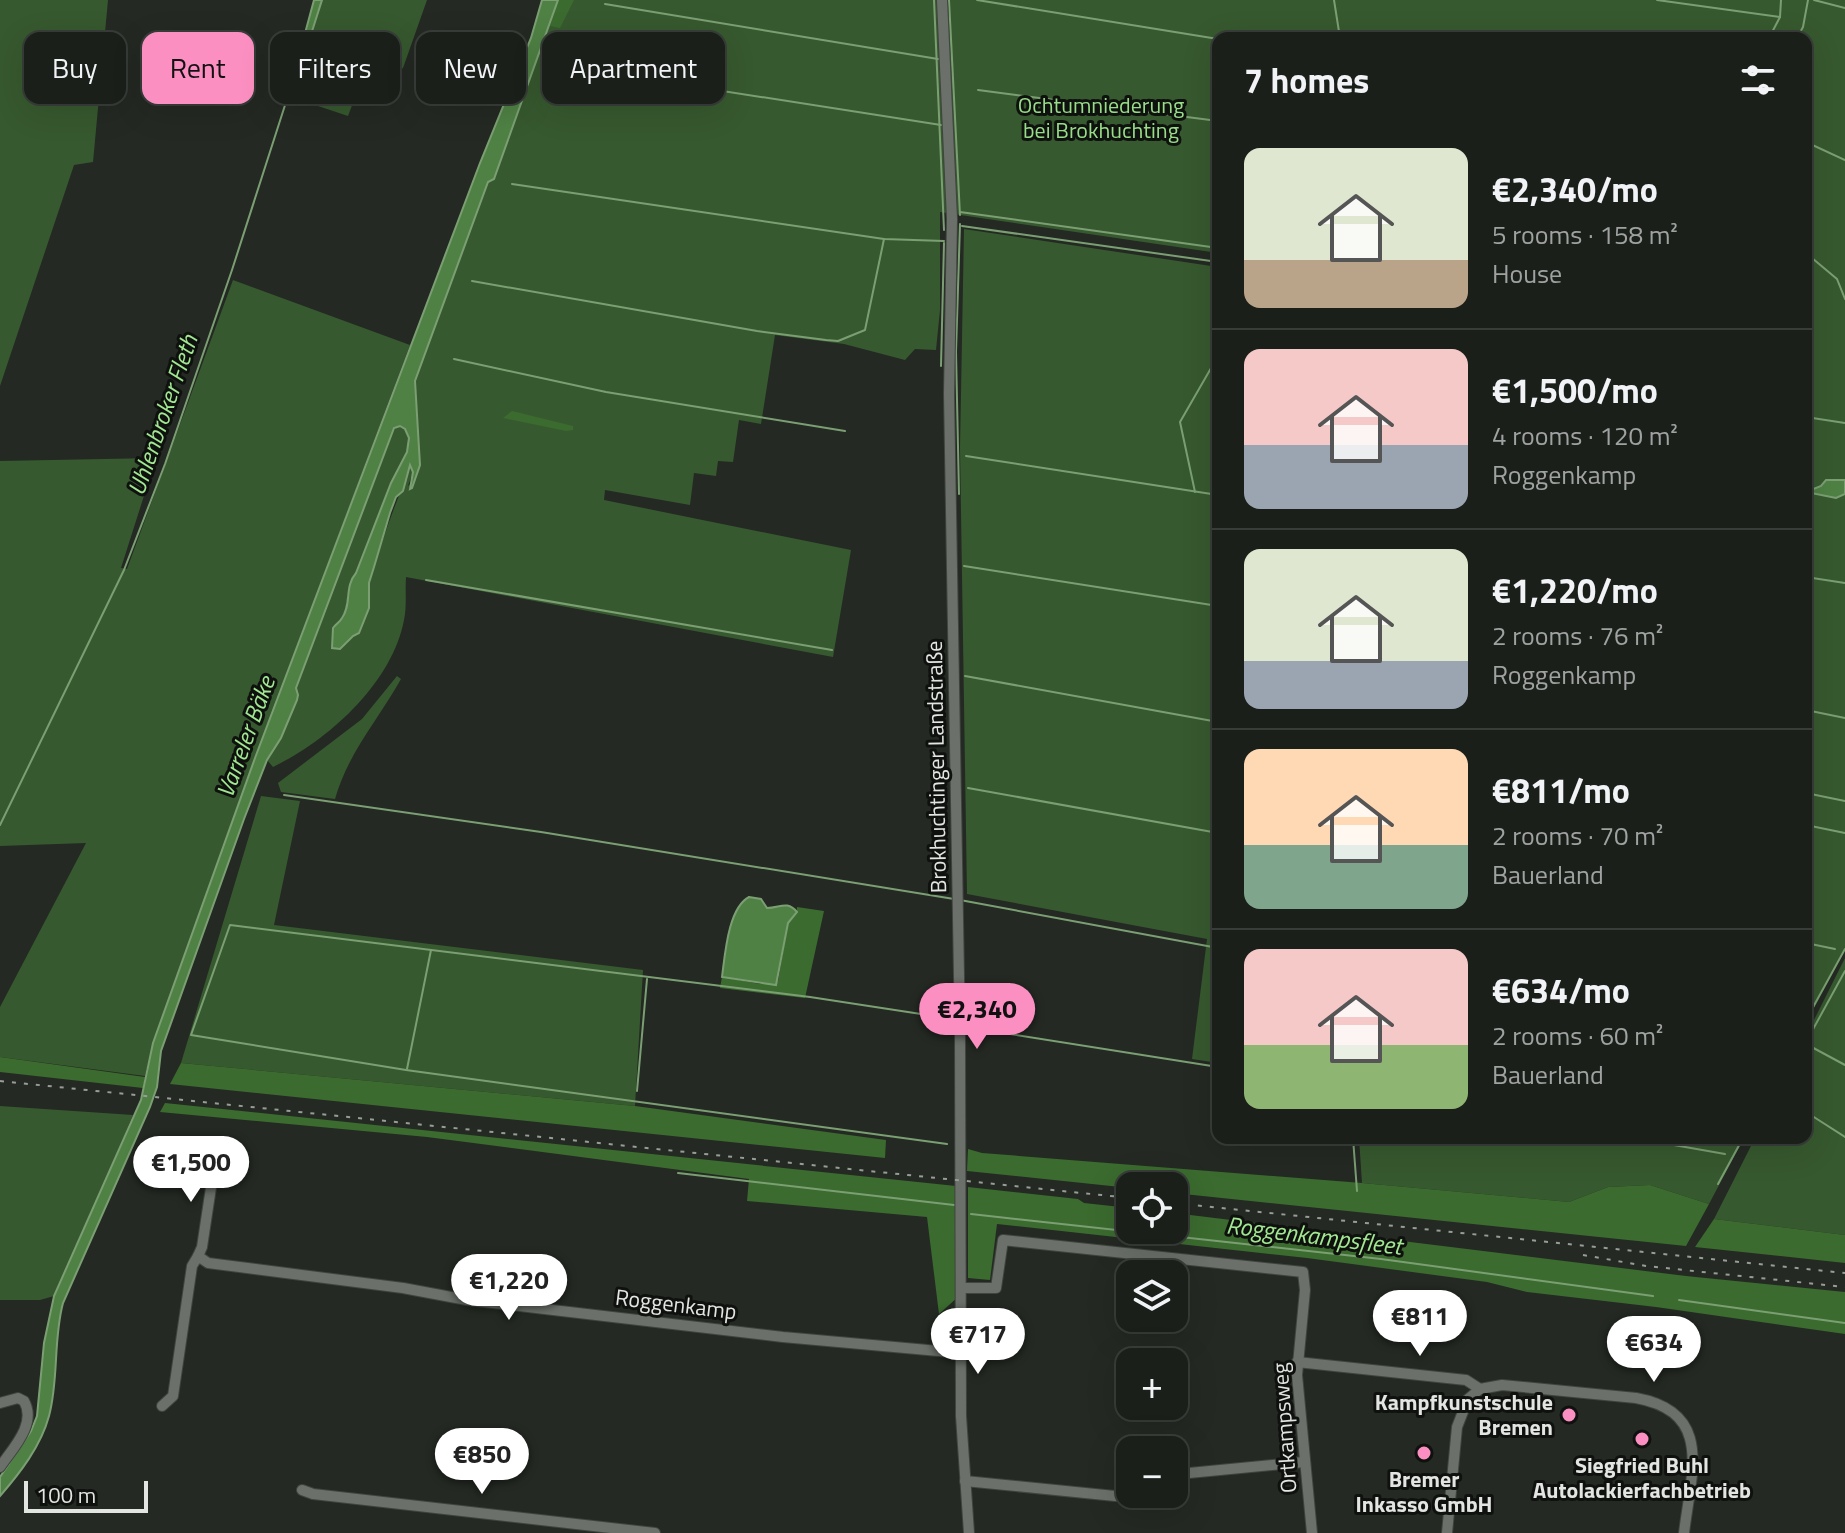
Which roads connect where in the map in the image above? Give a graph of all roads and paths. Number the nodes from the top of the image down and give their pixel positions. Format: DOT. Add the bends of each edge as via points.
graph roads {
  1 [pos="942,0"];
  2 [pos="215,1161"];
  3 [pos="198,1256"];
  4 [pos="963,1288"];
  5 [pos="961,1353"];
  6 [pos="1297,1362"];
  7 [pos="1480,1389"];
  8 [pos="0,1403"];
  9 [pos="162,1406"];
  10 [pos="1304,1462"];
  11 [pos="0,1467"];
  12 [pos="1188,1473"];
  13 [pos="965,1481"];
  14 [pos="302,1490"];
  15 [pos="1116,1496"];
  16 [pos="655,1533"];
  17 [pos="969,1533"];
  18 [pos="1312,1533"];
  19 [pos="1447,1533"];
  20 [pos="1684,1533"];
  1 -- 4 [label="street, Brokhuchtinger Landstraße" via="952,219 949,394"];
  2 -- 3 [label="street"];
  3 -- 5 [label="street, Roggenkamp" via="208,1263 467,1300"];
  3 -- 9 [label="street" via="192,1266 173,1396"];
  4 -- 5 [label="street, Brokhuchtinger Landstraße"];
  4 -- 6 [label="street, Ortkampsweg" via="996,1288 1003,1240 1303,1272"];
  5 -- 13 [label="street, Brokhuchtinger Landstraße"];
  6 -- 7 [label="street" via="1466,1380"];
  6 -- 10 [label="street, Ortkampsweg"];
  7 -- 19 [label="street" via="1468,1399 1457,1427"];
  7 -- 20 [label="street" via="1502,1385 1636,1398 1674,1411 1689,1432 1693,1456"];
  8 -- 11 [label="street" via="18,1398 29,1417"];
  10 -- 12 [label="street"];
  10 -- 18 [label="street, Ortkampsweg"];
  13 -- 15 [label="street"];
  13 -- 17 [label="street, Brokhuchtinger Landstraße"];
  14 -- 16 [label="street"];
}
